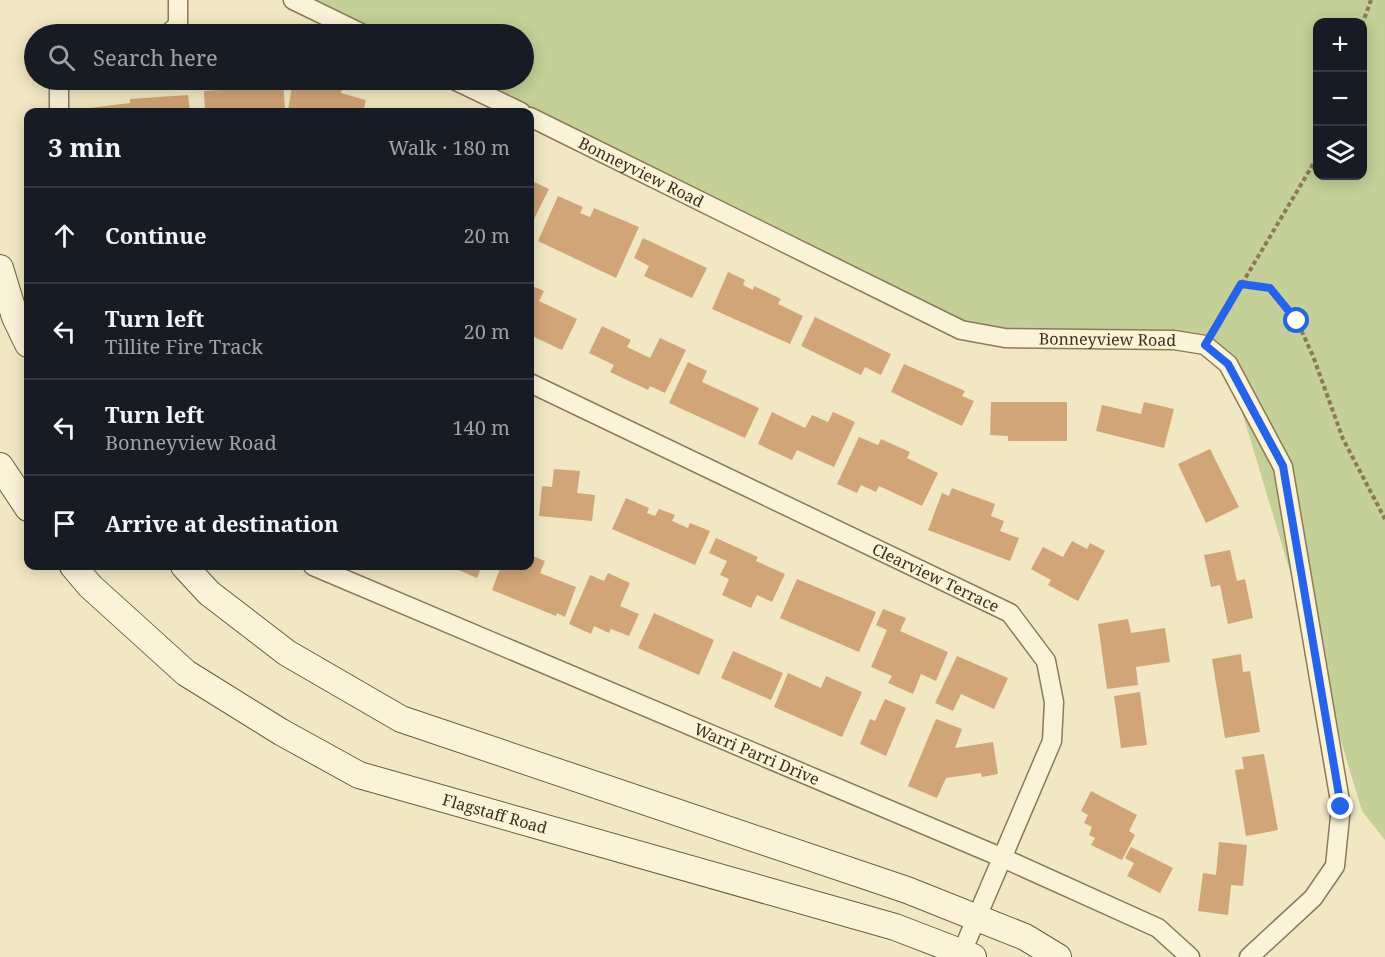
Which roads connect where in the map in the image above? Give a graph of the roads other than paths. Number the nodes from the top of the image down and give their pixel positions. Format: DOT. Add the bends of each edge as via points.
graph roads {
  1 [pos="178,0"];
  2 [pos="294,0"];
  3 [pos="178,24"];
  4 [pos="343,24"];
  5 [pos="59,90"];
  6 [pos="475,90"];
  7 [pos="59,108"];
  8 [pos="513,108"];
  9 [pos="534,119"];
  10 [pos="0,268"];
  11 [pos="24,336"];
  12 [pos="534,385"];
  13 [pos="0,466"];
  14 [pos="24,502"];
  15 [pos="77,570"];
  16 [pos="188,570"];
  17 [pos="322,570"];
  18 [pos="1003,858"];
  19 [pos="978,917"];
  20 [pos="967,954"];
  21 [pos="1058,957"];
  22 [pos="1190,957"];
  23 [pos="1249,957"];
  1 -- 3 [label="street"];
  2 -- 4 [label="street"];
  5 -- 7 [label="street"];
  6 -- 8 [label="street"];
  9 -- 23 [label="street, Bonneyview Road" via="961,330 1005,338 1174,340 1205,345 1228,364 1283,466 1341,807 1335,866 1313,897"];
  10 -- 11 [label="main road"];
  12 -- 18 [label="street, Clearview Terrace" via="1010,613 1046,661 1054,702 1052,741"];
  13 -- 14 [label="main road"];
  15 -- 20 [label="main road, Flagstaff Road" via="186,673 359,775 895,927"];
  16 -- 19 [label="main road" via="209,593 287,653 401,719"];
  17 -- 18 [label="street, Warri Parri Drive"];
  18 -- 19 [label="street, Clearview Terrace"];
  18 -- 22 [label="street, Warri Parri Drive" via="1158,927"];
  19 -- 20 [label="street, Clearview Terrace"];
  19 -- 21 [label="main road"];
}
